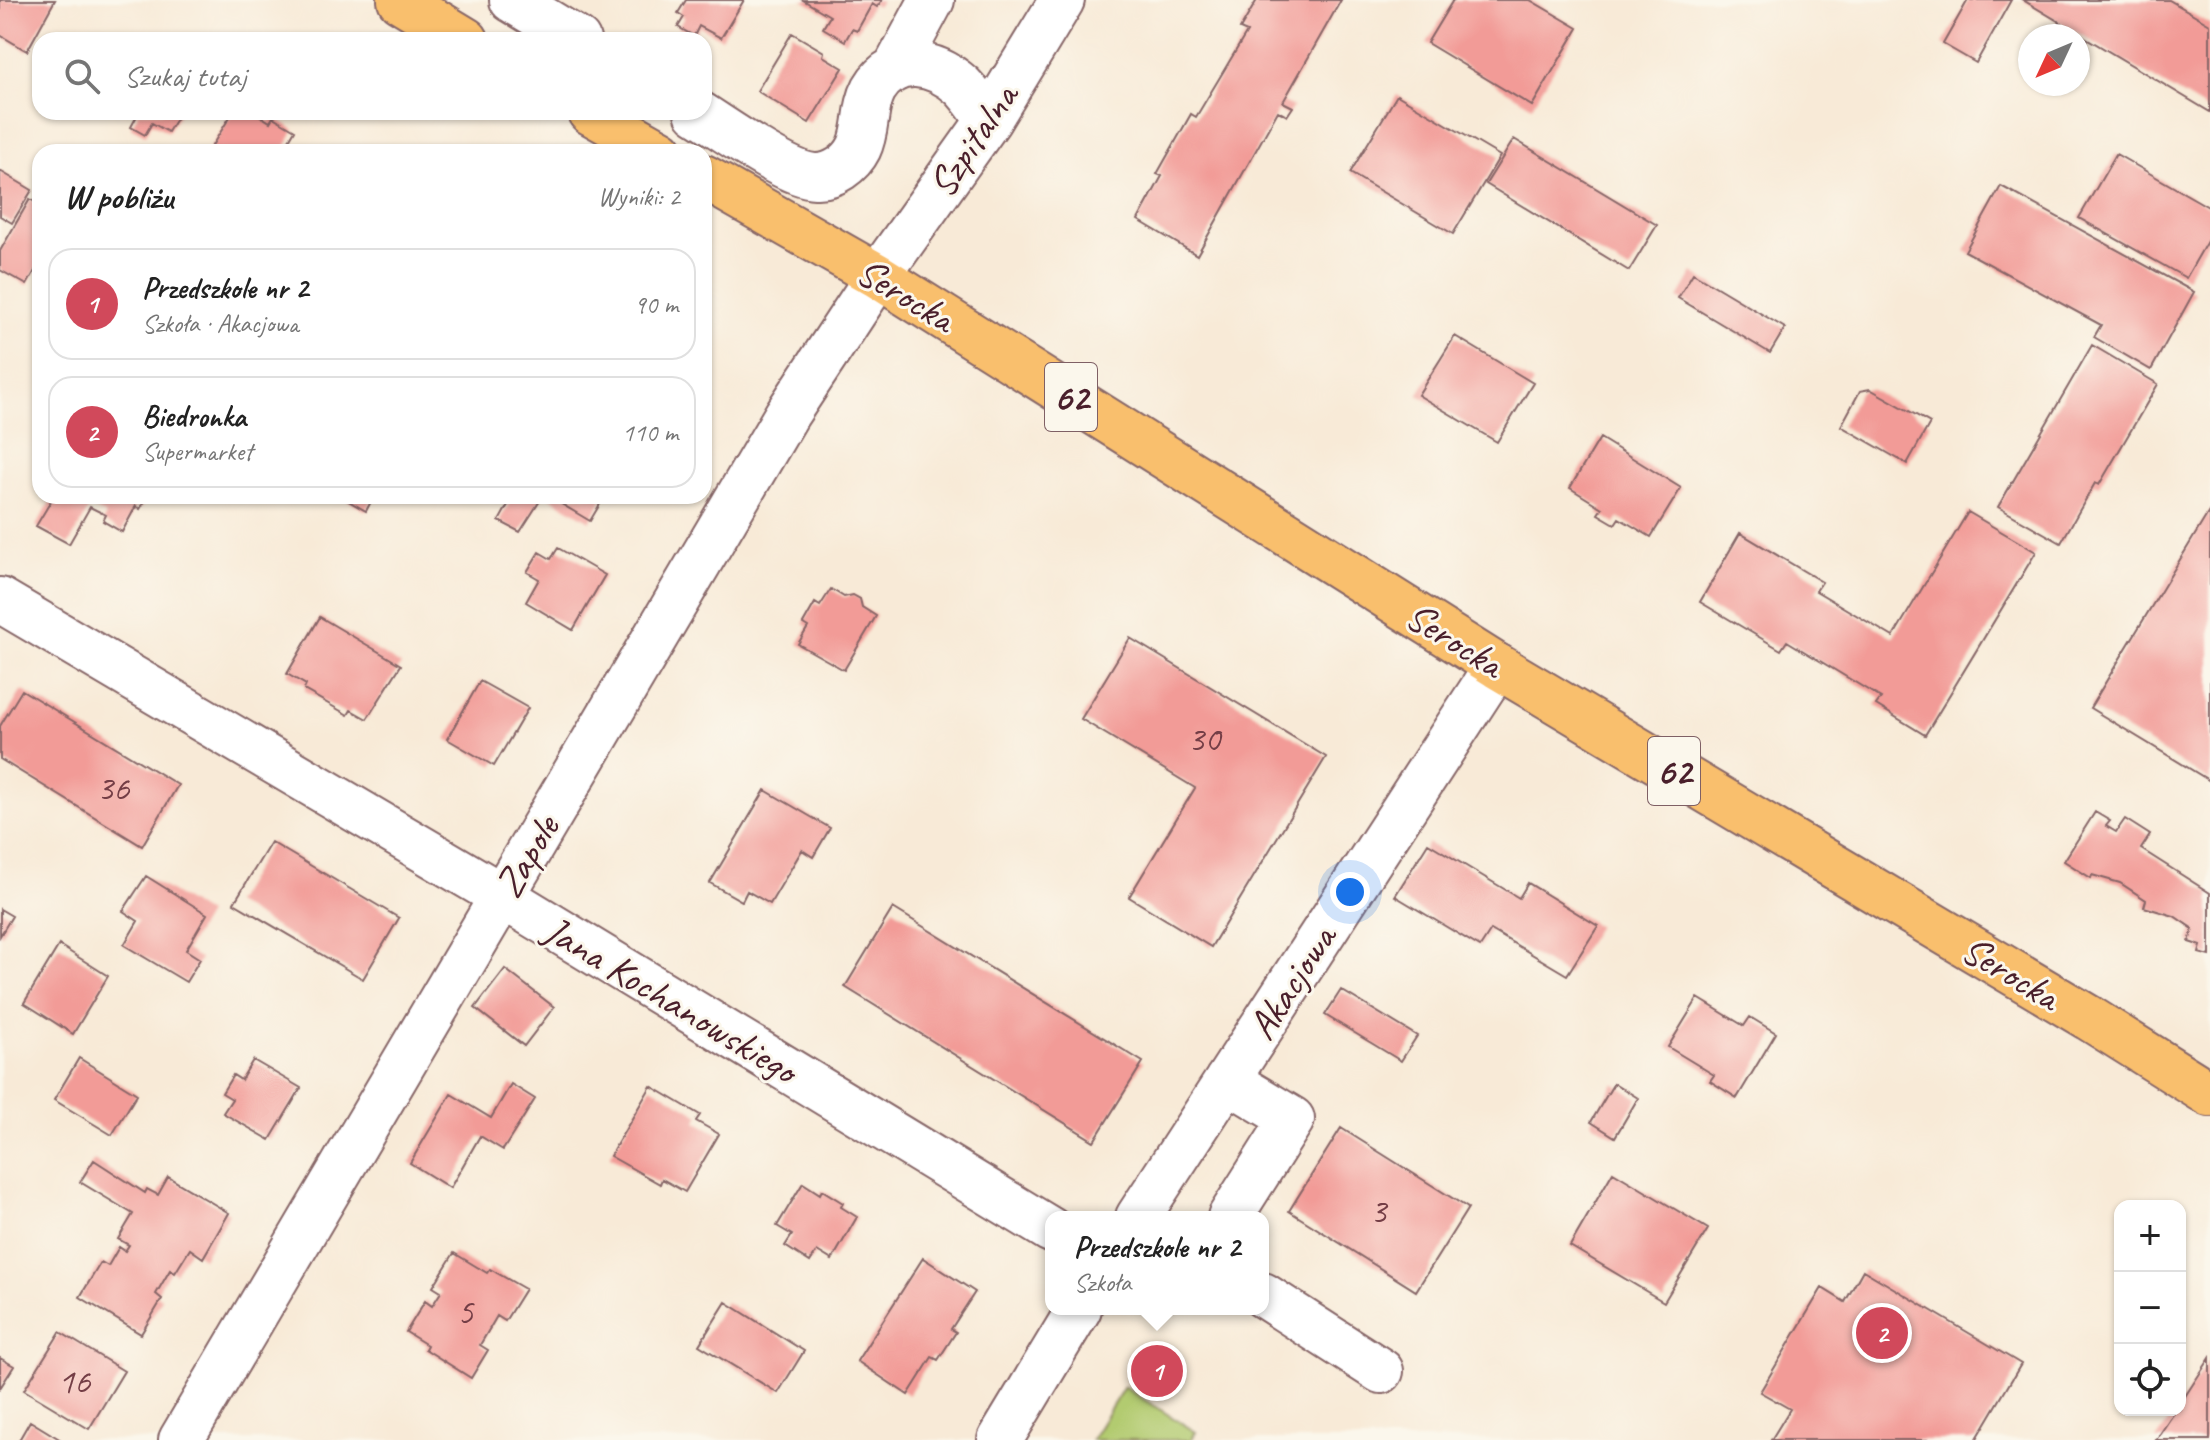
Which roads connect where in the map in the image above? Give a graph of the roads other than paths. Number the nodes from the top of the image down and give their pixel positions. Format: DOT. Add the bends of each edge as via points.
graph roads {
  1 [pos="400,0"];
  2 [pos="512,0"];
  3 [pos="932,0"];
  4 [pos="1062,0"];
  5 [pos="453,32"];
  6 [pos="565,32"];
  7 [pos="896,67"];
  8 [pos="604,120"];
  9 [pos="710,120"];
  10 [pos="989,120"];
  11 [pos="647,144"];
  12 [pos="712,182"];
  13 [pos="878,276"];
  14 [pos="0,600"];
  15 [pos="1497,666"];
  16 [pos="502,896"];
  17 [pos="1227,1080"];
  18 [pos="2210,1094"];
  19 [pos="1142,1211"];
  20 [pos="1234,1211"];
  21 [pos="1045,1226"];
  22 [pos="1269,1299"];
  23 [pos="1075,1315"];
  24 [pos="1381,1371"];
  25 [pos="181,1440"];
  26 [pos="1000,1440"];
  1 -- 5 [label="main road"];
  2 -- 6 [label="street"];
  3 -- 7 [label="street"];
  4 -- 10 [label="street, Szpitalna"];
  7 -- 9 [label="street" via="876,86 858,150 832,174 796,172"];
  7 -- 10 [label="street" via="918,63 943,72 964,88"];
  8 -- 11 [label="main road"];
  10 -- 13 [label="street, Szpitalna"];
  12 -- 13 [label="main road, Serocka / 62"];
  13 -- 15 [label="main road, Serocka / 62"];
  13 -- 16 [label="street, Zapole" via="787,414"];
  14 -- 16 [label="street, Jana Kochanowskiego"];
  15 -- 17 [label="street, Akacjowa"];
  15 -- 18 [label="main road, Serocka / 62"];
  16 -- 21 [label="street, Jana Kochanowskiego"];
  16 -- 25 [label="street, Zapole"];
  17 -- 19 [label="street, Akacjowa"];
  17 -- 20 [label="street" via="1292,1119"];
  22 -- 24 [label="street"];
  23 -- 26 [label="street"];
}
